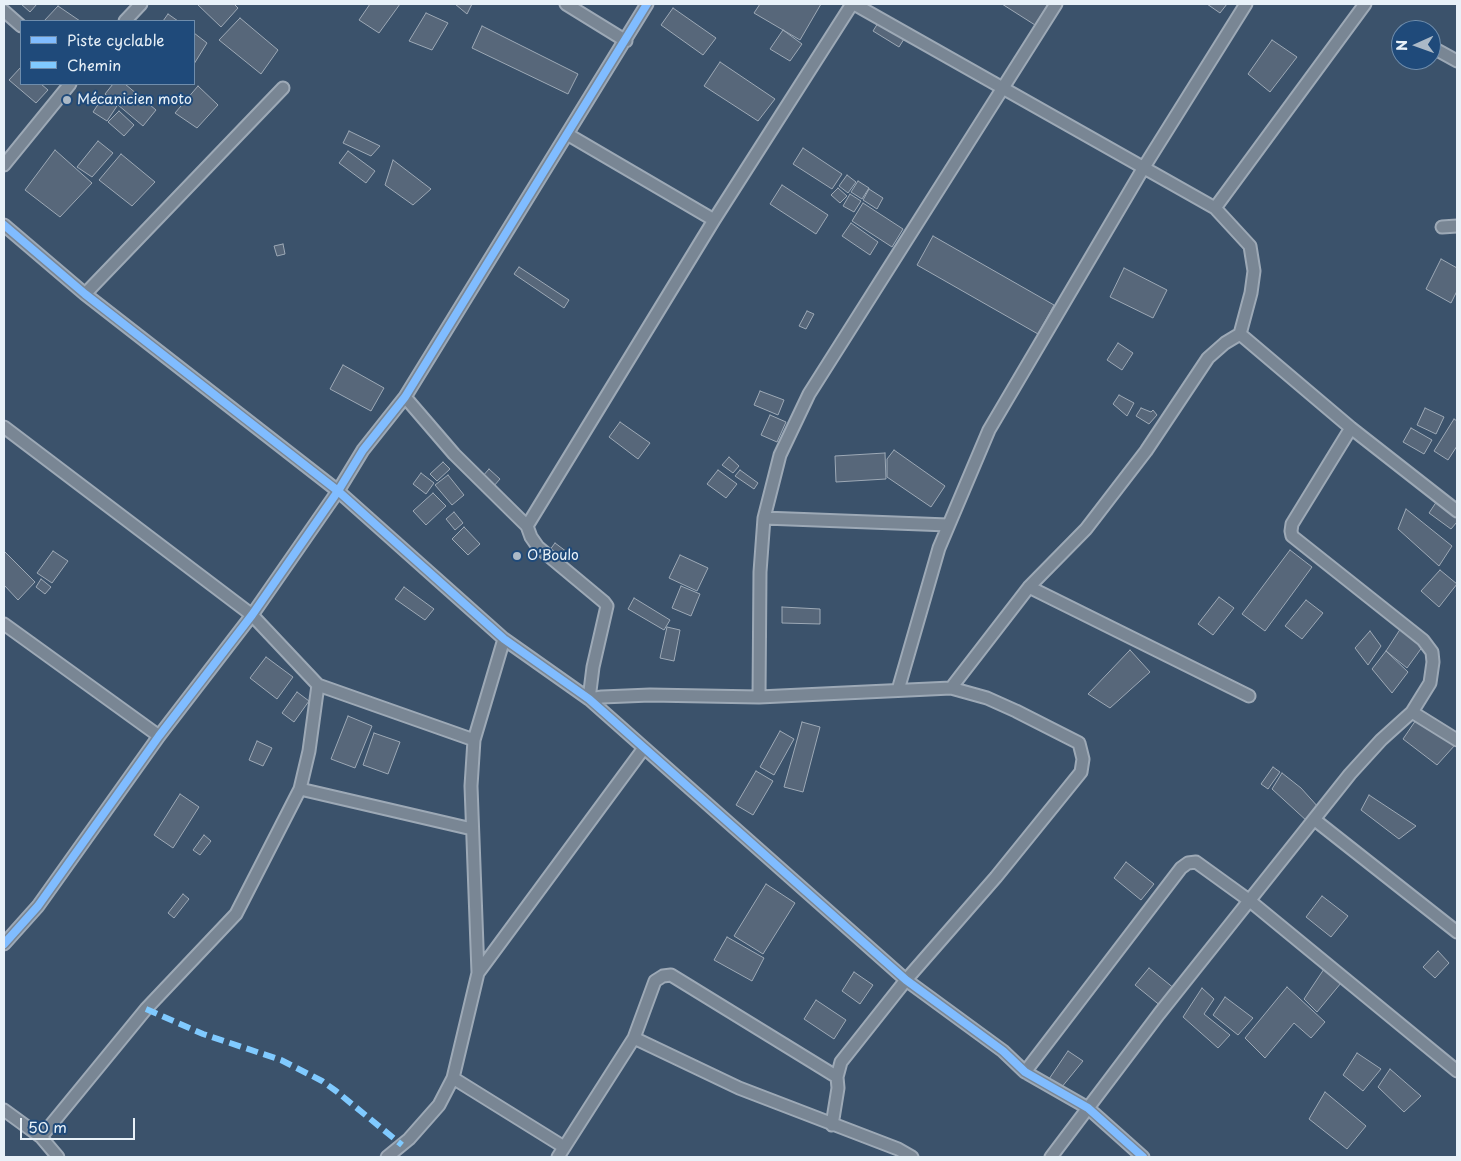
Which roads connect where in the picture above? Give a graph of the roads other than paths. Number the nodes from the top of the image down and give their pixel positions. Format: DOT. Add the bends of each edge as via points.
graph roads {
  1 [pos="141,4"];
  2 [pos="566,4"];
  3 [pos="647,4"];
  4 [pos="853,4"];
  5 [pos="1056,4"];
  6 [pos="1246,4"];
  7 [pos="1365,4"];
  8 [pos="4,11"];
  9 [pos="127,20"];
  10 [pos="20,25"];
  11 [pos="626,41"];
  12 [pos="1441,52"];
  13 [pos="1457,62"];
  14 [pos="69,85"];
  15 [pos="283,88"];
  16 [pos="1004,88"];
  17 [pos="567,134"];
  18 [pos="4,165"];
  19 [pos="1144,166"];
  20 [pos="1215,208"];
  21 [pos="714,220"];
  22 [pos="4,225"];
  23 [pos="1457,226"];
  24 [pos="1442,227"];
  25 [pos="85,294"];
  26 [pos="1240,334"];
  27 [pos="405,397"];
  28 [pos="4,427"];
  29 [pos="1351,428"];
  30 [pos="338,491"];
  31 [pos="1457,511"];
  32 [pos="764,518"];
  33 [pos="948,525"];
  34 [pos="526,526"];
  35 [pos="1029,587"];
  36 [pos="252,615"];
  37 [pos="4,624"];
  38 [pos="504,639"];
  39 [pos="318,686"];
  40 [pos="951,688"];
  41 [pos="898,690"];
  42 [pos="1249,696"];
  43 [pos="759,697"];
  44 [pos="588,699"];
  45 [pos="1412,712"];
  46 [pos="159,736"];
  47 [pos="474,740"];
  48 [pos="1457,740"];
  49 [pos="644,748"];
  50 [pos="300,789"];
  51 [pos="1315,820"];
  52 [pos="472,829"];
  53 [pos="1250,901"];
  54 [pos="1457,932"];
  55 [pos="4,944"];
  56 [pos="478,973"];
  57 [pos="906,980"];
  58 [pos="634,1038"];
  59 [pos="1457,1071"];
  60 [pos="1025,1072"];
  61 [pos="837,1077"];
  62 [pos="453,1078"];
  63 [pos="1088,1108"];
  64 [pos="4,1110"];
  65 [pos="832,1124"];
  66 [pos="41,1137"];
  67 [pos="561,1152"];
  68 [pos="895,1153"];
  69 [pos="58,1157"];
  70 [pos="387,1157"];
  71 [pos="912,1157"];
  72 [pos="1051,1157"];
  73 [pos="1143,1157"];
  1 -- 9 [label="street"];
  2 -- 11 [label="street"];
  3 -- 11 [label="street"];
  4 -- 16 [label="street"];
  4 -- 21 [label="street"];
  5 -- 16 [label="street"];
  6 -- 19 [label="street"];
  7 -- 20 [label="street"];
  8 -- 10 [label="street"];
  11 -- 17 [label="street"];
  12 -- 13 [label="street"];
  14 -- 18 [label="street"];
  15 -- 25 [label="street"];
  16 -- 19 [label="street"];
  16 -- 32 [label="street" via="809,394 780,455"];
  17 -- 21 [label="street"];
  17 -- 27 [label="street"];
  19 -- 20 [label="street"];
  19 -- 33 [label="street" via="990,430"];
  20 -- 26 [label="street" via="1250,246 1254,270"];
  21 -- 34 [label="street"];
  22 -- 25 [label="street"];
  23 -- 24 [label="street"];
  25 -- 30 [label="street"];
  26 -- 29 [label="street"];
  26 -- 35 [label="street" via="1208,358 1146,451 1086,529"];
  27 -- 30 [label="street" via="363,450"];
  27 -- 34 [label="street" via="454,454"];
  28 -- 36 [label="street"];
  29 -- 31 [label="street"];
  29 -- 45 [label="street" via="1292,524 1292,536 1424,640 1432,652 1430,682"];
  30 -- 36 [label="street"];
  30 -- 38 [label="street"];
  32 -- 33 [label="street"];
  32 -- 43 [label="street"];
  33 -- 41 [label="street"];
  34 -- 44 [label="street" via="538,547 607,606"];
  35 -- 40 [label="street"];
  35 -- 42 [label="street"];
  36 -- 39 [label="street"];
  36 -- 46 [label="street"];
  37 -- 46 [label="street"];
  38 -- 44 [label="street"];
  38 -- 47 [label="street"];
  39 -- 47 [label="street"];
  39 -- 50 [label="street"];
  40 -- 41 [label="street"];
  40 -- 57 [label="street" via="987,698 1079,743 1083,759 1081,772 996,877"];
  41 -- 43 [label="street"];
  43 -- 44 [label="street" via="650,695"];
  44 -- 49 [label="street"];
  45 -- 48 [label="street"];
  45 -- 51 [label="street" via="1350,774"];
  46 -- 55 [label="street" via="38,906"];
  47 -- 52 [label="street"];
  49 -- 56 [label="street"];
  49 -- 57 [label="street"];
  50 -- 52 [label="street"];
  50 -- 66 [label="street" via="236,914 146,1009"];
  51 -- 53 [label="street"];
  51 -- 54 [label="street"];
  52 -- 56 [label="street"];
  53 -- 59 [label="street"];
  53 -- 60 [label="street" via="1196,862 1181,868"];
  53 -- 63 [label="street"];
  56 -- 62 [label="street"];
  57 -- 60 [label="street" via="1003,1051"];
  57 -- 61 [label="street" via="841,1062"];
  58 -- 61 [label="street" via="655,981 671,975"];
  58 -- 65 [label="street" via="739,1088"];
  58 -- 67 [label="street"];
  60 -- 63 [label="street"];
  61 -- 65 [label="street"];
  62 -- 67 [label="street"];
  62 -- 70 [label="street" via="439,1105 409,1139"];
  63 -- 72 [label="street"];
  63 -- 73 [label="street"];
  64 -- 66 [label="street"];
  65 -- 68 [label="street"];
  66 -- 69 [label="street"];
  68 -- 71 [label="street"];
}
